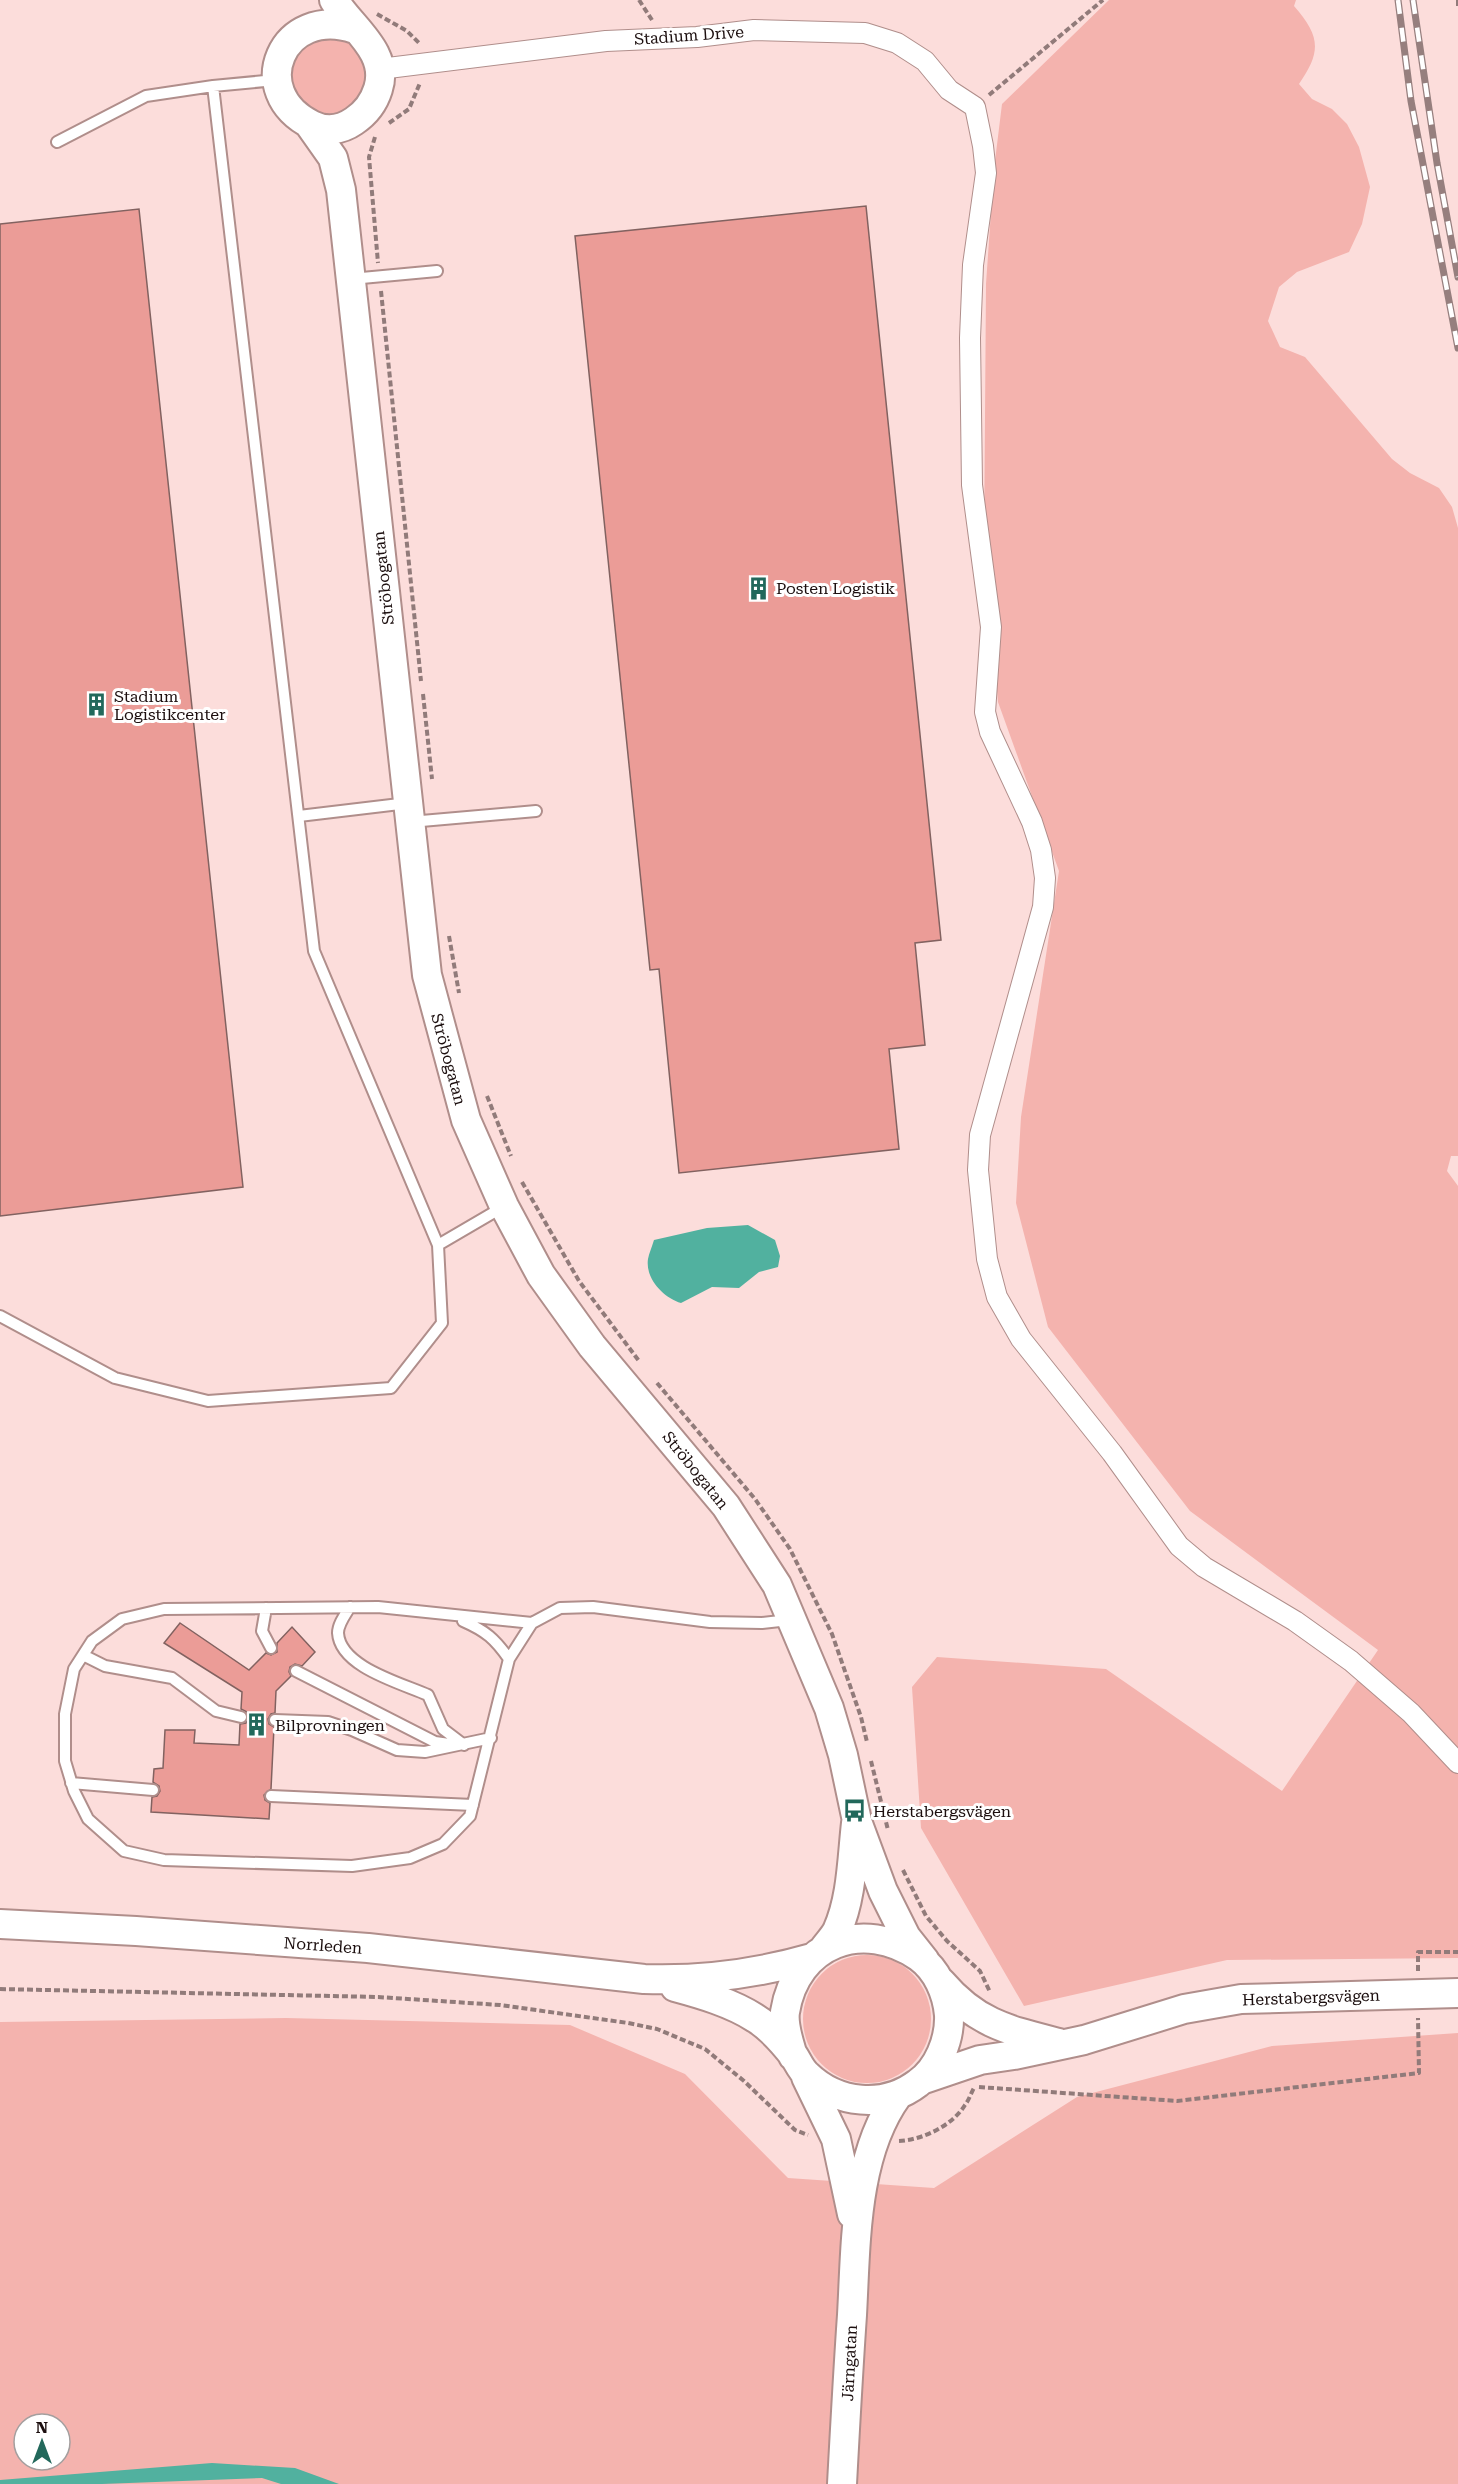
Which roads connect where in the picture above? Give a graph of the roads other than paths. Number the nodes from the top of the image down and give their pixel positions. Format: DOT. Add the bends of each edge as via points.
graph roads {
  1 [pos="315,0"];
  2 [pos="334,0"];
  3 [pos="365,21"];
  4 [pos="304,30"];
  5 [pos="380,69"];
  6 [pos="277,80"];
  7 [pos="213,86"];
  8 [pos="352,123"];
  9 [pos="309,124"];
  10 [pos="57,142"];
  11 [pos="341,190"];
  12 [pos="437,271"];
  13 [pos="350,279"];
  14 [pos="536,811"];
  15 [pos="418,815"];
  16 [pos="299,816"];
  17 [pos="504,1206"];
  18 [pos="438,1245"];
  19 [pos="0,1316"];
  20 [pos="350,1607"];
  21 [pos="266,1608"];
  22 [pos="455,1617"];
  23 [pos="792,1620"];
  24 [pos="532,1623"];
  25 [pos="271,1648"];
  26 [pos="82,1655"];
  27 [pos="509,1659"];
  28 [pos="296,1671"];
  29 [pos="241,1717"];
  30 [pos="275,1720"];
  31 [pos="491,1738"];
  32 [pos="464,1745"];
  33 [pos="1458,1763"];
  34 [pos="71,1783"];
  35 [pos="153,1790"];
  36 [pos="270,1796"];
  37 [pos="473,1804"];
  38 [pos="857,1821"];
  39 [pos="0,1924"];
  40 [pos="817,1954"];
  41 [pos="933,1971"];
  42 [pos="644,1979"];
  43 [pos="1458,1993"];
  44 [pos="1061,2043"];
  45 [pos="799,2064"];
  46 [pos="924,2079"];
  47 [pos="898,2095"];
  48 [pos="855,2243"];
  49 [pos="842,2484"];
  1 -- 4 [label="street"];
  2 -- 3 [label="street"];
  3 -- 4 [label="street" via="321,23"];
  3 -- 5 [label="street" via="366,40 379,59"];
  4 -- 6 [label="street" via="279,57"];
  5 -- 8 [label="street" via="376,95 367,111"];
  5 -- 33 [label="street, Stadium Drive" via="606,41 697,38 754,30 865,33 897,43 925,61 949,90 975,107 986,173 973,265 970,338 972,486 991,627 985,712 990,732 1032,822 1045,878 1043,907 980,1135 980,1202 987,1259 998,1297 1021,1339 1112,1453 1179,1546 1204,1567 1295,1621 1352,1661 1411,1713"];
  6 -- 7 [label="lane"];
  6 -- 9 [label="street" via="292,113"];
  7 -- 10 [label="lane" via="146,96"];
  7 -- 16 [label="lane"];
  8 -- 9 [label="street" via="322,130"];
  8 -- 11 [label="street, Ströbogatan"];
  9 -- 11 [label="street, Ströbogatan" via="333,158"];
  11 -- 13 [label="street, Ströbogatan"];
  12 -- 13 [label="lane"];
  13 -- 15 [label="street, Ströbogatan"];
  14 -- 15 [label="lane"];
  15 -- 16 [label="lane"];
  15 -- 17 [label="street, Ströbogatan" via="427,975 465,1120"];
  16 -- 18 [label="lane" via="314,951"];
  17 -- 18 [label="lane"];
  17 -- 23 [label="street, Ströbogatan" via="541,1275 592,1346 726,1506 777,1585"];
  18 -- 19 [label="lane" via="442,1323 391,1388 208,1401 115,1378"];
  20 -- 21 [label="lane"];
  20 -- 22 [label="lane"];
  20 -- 32 [label="lane" via="338,1633 343,1651 358,1664 428,1695 443,1729"];
  21 -- 25 [label="lane" via="262,1631"];
  21 -- 26 [label="lane" via="164,1609 122,1620 92,1641"];
  22 -- 24 [label="lane"];
  22 -- 27 [label="lane" via="485,1631"];
  23 -- 24 [label="lane" via="710,1622 593,1607 560,1608"];
  23 -- 38 [label="street, Ströbogatan" via="829,1708"];
  24 -- 27 [label="lane"];
  26 -- 29 [label="lane" via="105,1666 172,1678 216,1712"];
  26 -- 34 [label="lane" via="74,1669 65,1714 65,1761"];
  27 -- 31 [label="lane"];
  28 -- 32 [label="lane" via="435,1742"];
  30 -- 32 [label="lane" via="328,1722 398,1750 425,1752"];
  31 -- 32 [label="lane"];
  31 -- 37 [label="lane"];
  34 -- 35 [label="lane"];
  34 -- 37 [label="lane" via="88,1819 124,1851 164,1860 352,1866 410,1858 444,1844 470,1816"];
  36 -- 37 [label="lane"];
  38 -- 40 [label="street, Ströbogatan" via="841,1917 836,1932"];
  38 -- 41 [label="street, Ströbogatan" via="883,1891 906,1937"];
  39 -- 42 [label="street, Norrleden" via="368,1948"];
  40 -- 41 [label="street" via="852,1939 868,1937 903,1946"];
  40 -- 42 [label="street" via="729,1977"];
  40 -- 45 [label="street" via="793,1983 785,2013 786,2031"];
  41 -- 44 [label="street, Herstabergsvägen" via="975,2015 1008,2030"];
  41 -- 46 [label="street" via="949,2015 948,2032 939,2059"];
  42 -- 45 [label="street" via="688,1991 757,2018"];
  43 -- 44 [label="street, Herstabergsvägen" via="1241,1999"];
  44 -- 46 [label="street, Herstabergsvägen" via="1014,2055 977,2073"];
  45 -- 47 [label="street" via="820,2087 852,2100"];
  45 -- 48 [label="street, Järngatan" via="836,2139"];
  46 -- 47 [label="street"];
  47 -- 48 [label="street, Järngatan" via="885,2112 874,2140"];
  48 -- 49 [label="street, Järngatan"];
}
